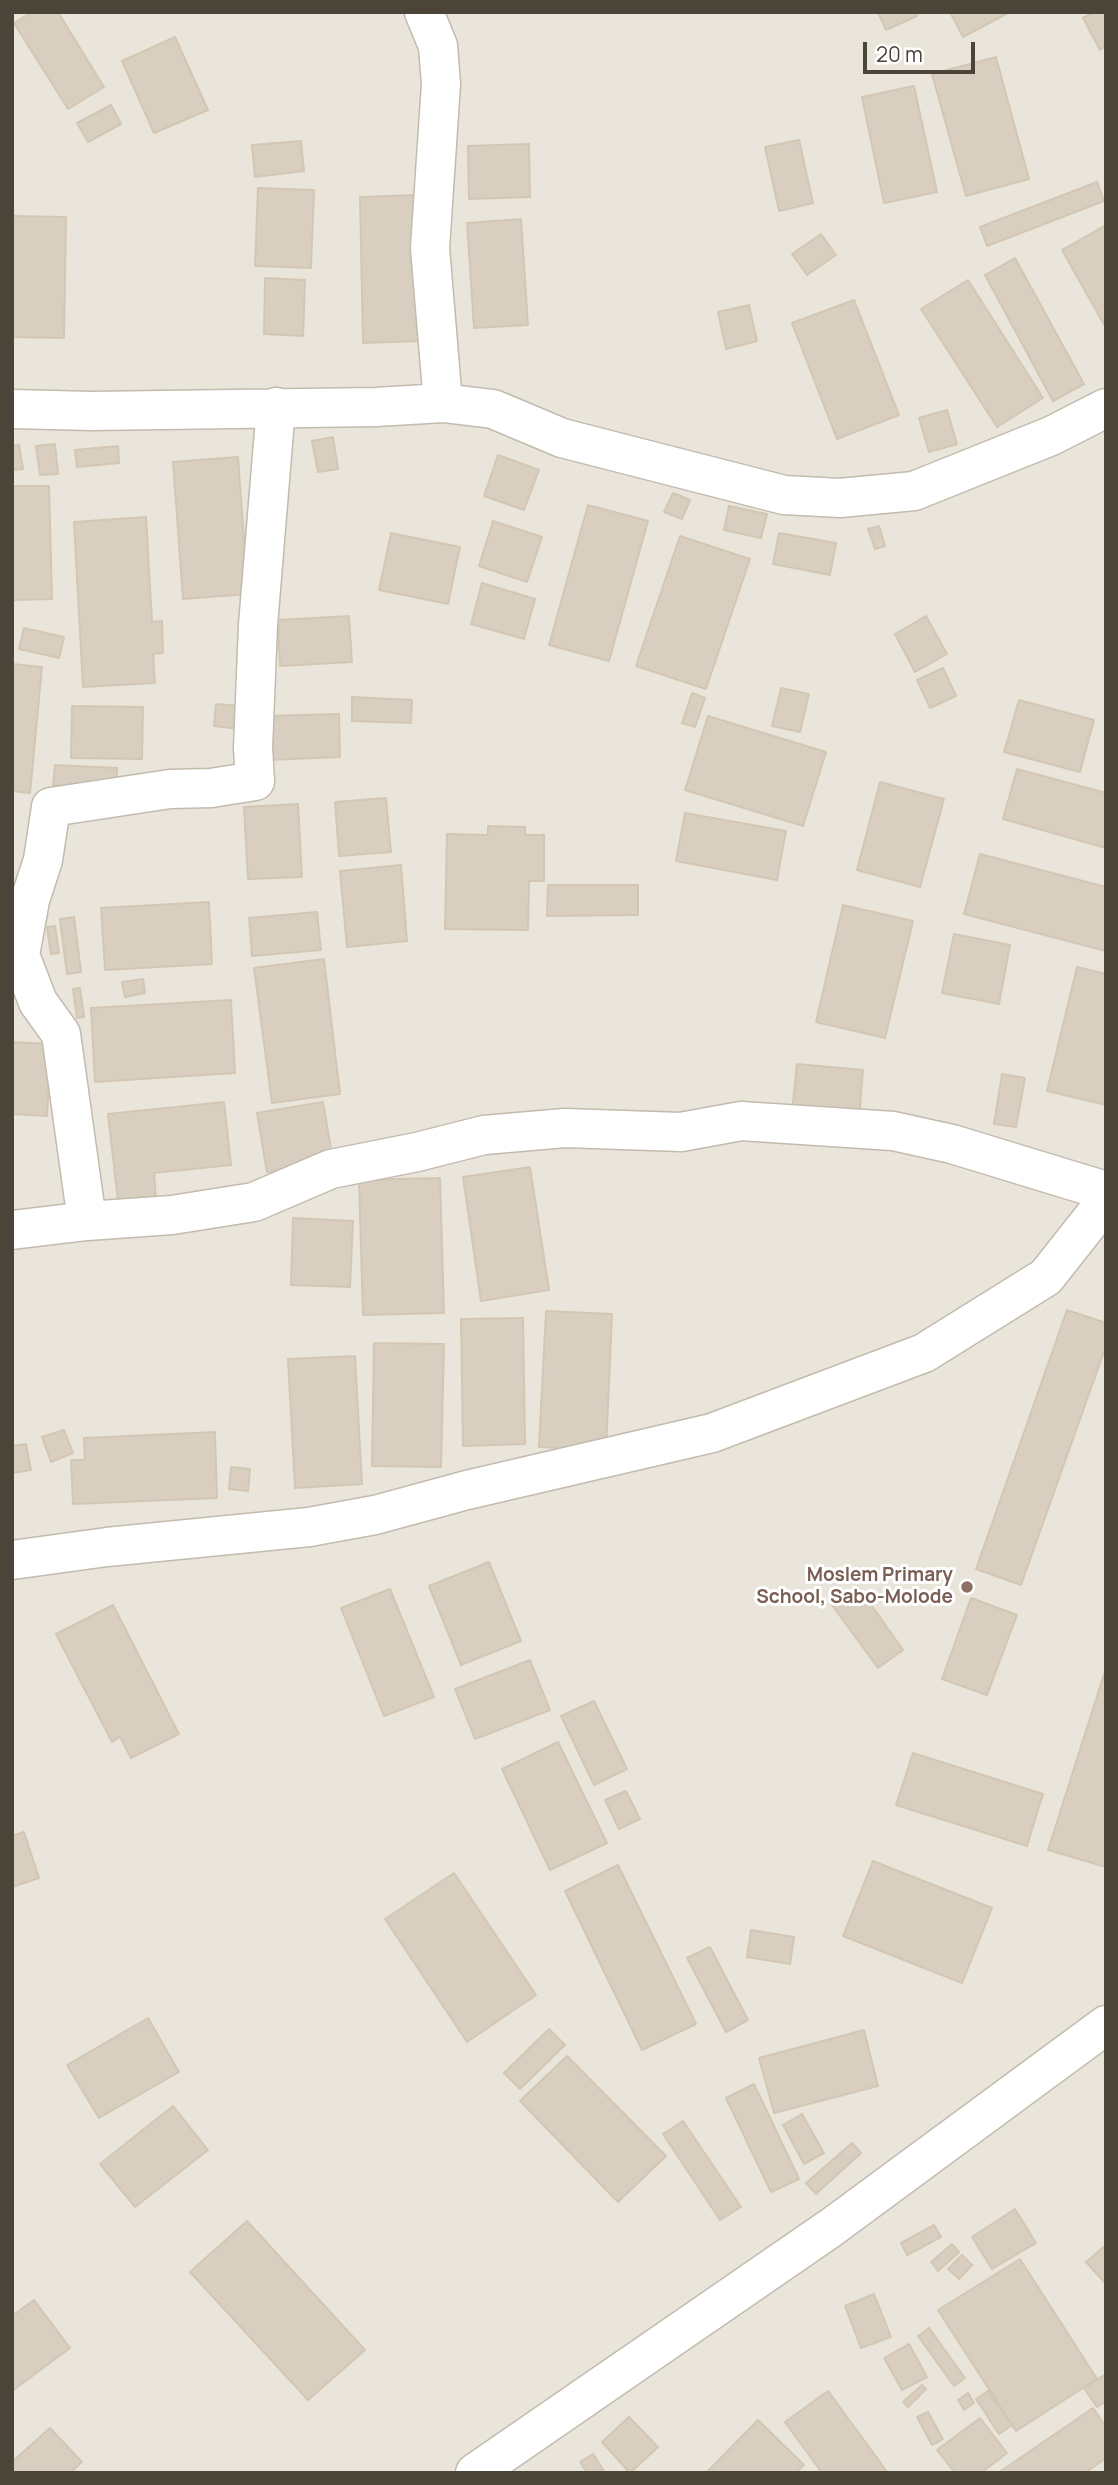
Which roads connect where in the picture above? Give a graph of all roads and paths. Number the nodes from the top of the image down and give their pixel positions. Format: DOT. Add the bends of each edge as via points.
graph roads {
  1 [pos="424,12"];
  2 [pos="443,403"];
  3 [pos="276,407"];
  4 [pos="1106,408"];
  5 [pos="12,410"];
  6 [pos="1106,1191"];
  7 [pos="1106,1201"];
  8 [pos="88,1220"];
  9 [pos="12,1230"];
  10 [pos="12,1560"];
  11 [pos="1106,2025"];
  12 [pos="475,2473"];
  1 -- 2 [label="street" via="438,46 441,84 429,248"];
  2 -- 3 [label="street"];
  2 -- 4 [label="street" via="493,409 562,438 784,495 840,498 914,491 1051,436"];
  3 -- 5 [label="street"];
  3 -- 8 [label="street" via="258,625 255,781 51,807 20,956 38,1002 61,1034"];
  6 -- 8 [label="street" via="893,1130 741,1121 681,1132 565,1128 484,1135 331,1169 254,1202 173,1215"];
  7 -- 10 [label="street" via="1046,1277 924,1353 712,1433 309,1527"];
  8 -- 9 [label="street"];
  11 -- 12 [label="street" via="832,2227"];
}
